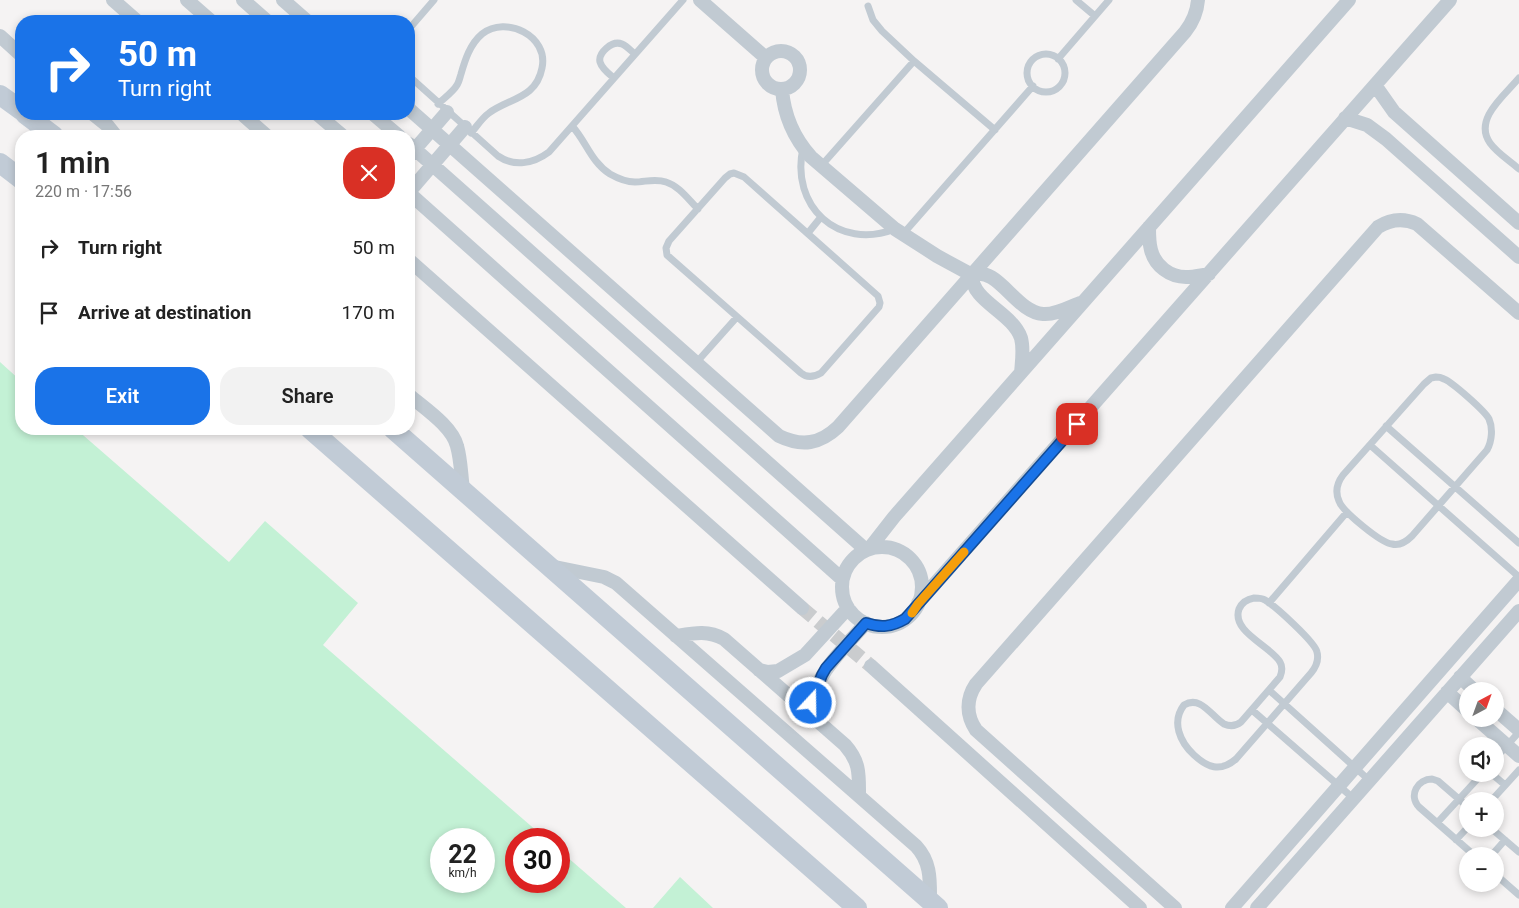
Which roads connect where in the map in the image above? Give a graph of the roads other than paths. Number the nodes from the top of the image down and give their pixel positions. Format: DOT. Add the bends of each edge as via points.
graph roads {
  1 [pos="113,0"];
  2 [pos="187,0"];
  3 [pos="243,0"];
  4 [pos="283,0"];
  5 [pos="434,0"];
  6 [pos="683,0"];
  7 [pos="700,0"];
  8 [pos="1076,0"];
  9 [pos="1109,0"];
  10 [pos="1198,0"];
  11 [pos="1349,0"];
  12 [pos="1450,0"];
  13 [pos="868,6"];
  14 [pos="130,15"];
  15 [pos="204,15"];
  16 [pos="260,15"];
  17 [pos="300,15"];
  18 [pos="1095,16"];
  19 [pos="415,21"];
  20 [pos="0,36"];
  21 [pos="15,50"];
  22 [pos="635,54"];
  23 [pos="766,58"];
  24 [pos="1058,59"];
  25 [pos="914,61"];
  26 [pos="614,78"];
  27 [pos="1519,78"];
  28 [pos="415,82"];
  29 [pos="1375,85"];
  30 [pos="1033,86"];
  31 [pos="782,88"];
  32 [pos="0,95"];
  33 [pos="15,106"];
  34 [pos="443,108"];
  35 [pos="415,115"];
  36 [pos="1345,118"];
  37 [pos="34,120"];
  38 [pos="100,120"];
  39 [pos="249,120"];
  40 [pos="324,120"];
  41 [pos="381,120"];
  42 [pos="572,126"];
  43 [pos="46,130"];
  44 [pos="111,130"];
  45 [pos="260,130"];
  46 [pos="335,130"];
  47 [pos="392,130"];
  48 [pos="432,130"];
  49 [pos="468,130"];
  50 [pos="995,130"];
  51 [pos="450,145"];
  52 [pos="415,146"];
  53 [pos="803,148"];
  54 [pos="415,153"];
  55 [pos="0,163"];
  56 [pos="432,165"];
  57 [pos="821,166"];
  58 [pos="1519,170"];
  59 [pos="15,174"];
  60 [pos="415,186"];
  61 [pos="415,198"];
  62 [pos="698,209"];
  63 [pos="821,217"];
  64 [pos="1519,223"];
  65 [pos="1150,227"];
  66 [pos="899,232"];
  67 [pos="808,233"];
  68 [pos="1519,257"];
  69 [pos="415,265"];
  70 [pos="1209,274"];
  71 [pos="972,275"];
  72 [pos="1016,300"];
  73 [pos="1083,302"];
  74 [pos="1519,313"];
  75 [pos="1004,315"];
  76 [pos="736,317"];
  77 [pos="696,363"];
  78 [pos="1020,373"];
  79 [pos="415,400"];
  80 [pos="1386,426"];
  81 [pos="317,435"];
  82 [pos="400,435"];
  83 [pos="1370,445"];
  84 [pos="1455,487"];
  85 [pos="463,489"];
  86 [pos="1438,506"];
  87 [pos="1347,512"];
  88 [pos="1519,543"];
  89 [pos="868,549"];
  90 [pos="550,566"];
  91 [pos="842,579"];
  92 [pos="1519,579"];
  93 [pos="1268,603"];
  94 [pos="918,604"];
  95 [pos="802,608"];
  96 [pos="848,608"];
  97 [pos="1519,611"];
  98 [pos="866,623"];
  99 [pos="676,636"];
  100 [pos="802,658"];
  101 [pos="871,666"];
  102 [pos="759,670"];
  103 [pos="822,675"];
  104 [pos="1460,677"];
  105 [pos="1465,682"];
  106 [pos="1269,690"];
  107 [pos="1446,692"];
  108 [pos="1459,703"];
  109 [pos="1284,704"];
  110 [pos="1252,710"];
  111 [pos="809,713"];
  112 [pos="1504,717"];
  113 [pos="1267,723"];
  114 [pos="1487,728"];
  115 [pos="1519,731"];
  116 [pos="1507,745"];
  117 [pos="1504,748"];
  118 [pos="1519,756"];
  119 [pos="1355,768"];
  120 [pos="1519,770"];
  121 [pos="1369,780"];
  122 [pos="1475,782"];
  123 [pos="1501,782"];
  124 [pos="1505,785"];
  125 [pos="1339,786"];
  126 [pos="1466,792"];
  127 [pos="1499,792"];
  128 [pos="859,795"];
  129 [pos="1353,798"];
  130 [pos="1459,800"];
  131 [pos="1438,823"];
  132 [pos="1305,825"];
  133 [pos="1459,837"];
  134 [pos="1501,837"];
  135 [pos="1318,838"];
  136 [pos="1456,840"];
  137 [pos="1505,840"];
  138 [pos="1464,847"];
  139 [pos="1499,847"];
  140 [pos="1519,852"];
  141 [pos="1504,882"];
  142 [pos="1519,895"];
  143 [pos="934,904"];
  144 [pos="857,908"];
  145 [pos="1140,908"];
  146 [pos="1175,908"];
  147 [pos="1232,908"];
  148 [pos="1257,908"];
  1 -- 14 [label="street"];
  2 -- 15 [label="street"];
  3 -- 16 [label="street"];
  4 -- 17 [label="street"];
  5 -- 19 [label="lane"];
  6 -- 22 [label="lane"];
  7 -- 23 [label="street"];
  8 -- 18 [label="lane"];
  9 -- 18 [label="lane"];
  10 -- 71 [label="street" via="1193,22 1185,32"];
  11 -- 65 [label="street"];
  12 -- 29 [label="street"];
  13 -- 25 [label="lane" via="877,26"];
  18 -- 24 [label="lane"];
  20 -- 21 [label="street"];
  22 -- 26 [label="lane"];
  22 -- 26 [label="lane" via="623,44 609,46 602,54 600,64"];
  23 -- 31 [label="street" via="762,68 764,78 772,86"];
  23 -- 31 [label="street" via="782,50 792,54 800,64 797,80 788,88"];
  24 -- 30 [label="lane" via="1048,54 1034,58 1027,72"];
  24 -- 30 [label="lane" via="1064,68 1061,83 1048,91"];
  25 -- 50 [label="lane"];
  25 -- 57 [label="lane"];
  26 -- 42 [label="lane"];
  27 -- 58 [label="lane" via="1489,114 1485,125 1490,143"];
  28 -- 34 [label="lane"];
  29 -- 36 [label="street"];
  29 -- 64 [label="street" via="1394,112"];
  30 -- 50 [label="lane"];
  31 -- 53 [label="street" via="790,126"];
  32 -- 33 [label="main road"];
  34 -- 48 [label="street"];
  34 -- 49 [label="lane"];
  34 -- 49 [label="lane" via="457,85 466,57 480,36 487,31 514,27 535,41 543,63 535,85 525,94 488,113"];
  35 -- 48 [label="street"];
  36 -- 68 [label="street" via="1367,125 1386,139"];
  36 -- 70 [label="street"];
  37 -- 43 [label="main road"];
  38 -- 44 [label="street"];
  39 -- 45 [label="street"];
  40 -- 46 [label="street"];
  41 -- 47 [label="street"];
  42 -- 49 [label="lane" via="548,152 529,163 504,160"];
  42 -- 62 [label="lane" via="596,163 610,174 635,182 664,181 677,187"];
  48 -- 51 [label="street"];
  48 -- 52 [label="street"];
  49 -- 51 [label="street"];
  50 -- 66 [label="lane"];
  51 -- 56 [label="street"];
  51 -- 77 [label="street"];
  53 -- 57 [label="street"];
  53 -- 63 [label="lane" via="800,169 804,190"];
  54 -- 56 [label="street"];
  55 -- 59 [label="main road"];
  56 -- 60 [label="street"];
  56 -- 89 [label="street"];
  57 -- 66 [label="street"];
  61 -- 91 [label="street"];
  62 -- 67 [label="lane" via="727,176 738,173"];
  62 -- 76 [label="lane" via="667,244 667,255"];
  63 -- 66 [label="lane" via="838,229 857,235"];
  63 -- 67 [label="lane"];
  65 -- 70 [label="street" via="1151,252 1161,267 1176,276"];
  65 -- 73 [label="street"];
  66 -- 71 [label="street"];
  67 -- 76 [label="lane" via="876,293 880,300 878,307 821,373 811,377 801,373"];
  69 -- 95 [label="street"];
  70 -- 94 [label="street"];
  71 -- 72 [label="street" via="988,274"];
  71 -- 75 [label="street" via="976,291"];
  71 -- 77 [label="street" via="838,426 821,440 800,443 779,436"];
  72 -- 73 [label="street" via="1028,309 1048,314"];
  72 -- 75 [label="street" via="1006,307"];
  73 -- 78 [label="street"];
  74 -- 146 [label="street" via="1422,227 1398,220 1378,227 972,690 968,711 976,730"];
  75 -- 78 [label="street" via="1020,336"];
  76 -- 77 [label="lane"];
  78 -- 89 [label="street"];
  79 -- 85 [label="street" via="452,435 457,447"];
  80 -- 83 [label="lane"];
  80 -- 84 [label="lane"];
  80 -- 84 [label="lane" via="1427,380 1436,377 1449,382 1484,412 1491,425 1490,445"];
  81 -- 144 [label="main road"];
  82 -- 85 [label="main road"];
  83 -- 86 [label="lane"];
  83 -- 87 [label="lane" via="1338,484 1338,499"];
  84 -- 86 [label="lane"];
  84 -- 88 [label="lane"];
  85 -- 90 [label="main road"];
  86 -- 87 [label="lane" via="1408,540 1394,545 1380,540"];
  86 -- 92 [label="lane"];
  87 -- 93 [label="lane"];
  89 -- 91 [label="street" via="851,561"];
  89 -- 94 [label="street" via="892,548 911,560 921,581"];
  90 -- 99 [label="street" via="597,575 616,583"];
  90 -- 143 [label="main road"];
  91 -- 96 [label="street"];
  92 -- 119 [label="street"];
  93 -- 106 [label="lane" via="1259,598 1249,599 1241,606 1238,615 1244,629 1281,664 1282,673"];
  93 -- 109 [label="lane" via="1311,641 1318,657 1315,669"];
  94 -- 98 [label="street" via="913,612 896,624 881,627"];
  96 -- 98 [label="street"];
  96 -- 100 [label="street"];
  97 -- 104 [label="street"];
  98 -- 103 [label="street"];
  99 -- 102 [label="street" via="702,632 717,636"];
  99 -- 128 [label="street"];
  100 -- 102 [label="street" via="778,670"];
  100 -- 103 [label="street"];
  101 -- 145 [label="street"];
  102 -- 111 [label="street"];
  103 -- 111 [label="street"];
  104 -- 105 [label="street"];
  104 -- 107 [label="street"];
  106 -- 109 [label="lane"];
  106 -- 110 [label="lane"];
  107 -- 108 [label="street"];
  107 -- 121 [label="street"];
  109 -- 113 [label="lane"];
  109 -- 119 [label="lane"];
  110 -- 113 [label="lane"];
  110 -- 113 [label="lane" via="1237,725 1229,726 1201,704 1190,702 1181,708 1178,718 1180,738 1202,763 1222,767 1236,759"];
  111 -- 128 [label="street" via="852,753 859,773"];
  112 -- 115 [label="street"];
  113 -- 125 [label="lane"];
  114 -- 116 [label="street"];
  115 -- 116 [label="lane"];
  116 -- 117 [label="lane"];
  116 -- 118 [label="street"];
  119 -- 121 [label="lane"];
  119 -- 125 [label="street"];
  120 -- 124 [label="lane"];
  121 -- 129 [label="street"];
  122 -- 126 [label="lane"];
  123 -- 124 [label="lane"];
  124 -- 127 [label="lane"];
  125 -- 129 [label="lane"];
  125 -- 132 [label="street"];
  128 -- 143 [label="street" via="923,853 930,870"];
  129 -- 135 [label="street"];
  130 -- 131 [label="lane"];
  130 -- 131 [label="lane" via="1438,781 1424,781 1413,796 1414,803"];
  131 -- 136 [label="lane"];
  132 -- 135 [label="street"];
  132 -- 147 [label="street"];
  133 -- 136 [label="lane"];
  134 -- 137 [label="lane"];
  135 -- 148 [label="street"];
  136 -- 138 [label="lane"];
  137 -- 139 [label="lane"];
  137 -- 140 [label="lane"];
  141 -- 142 [label="lane"];
}
